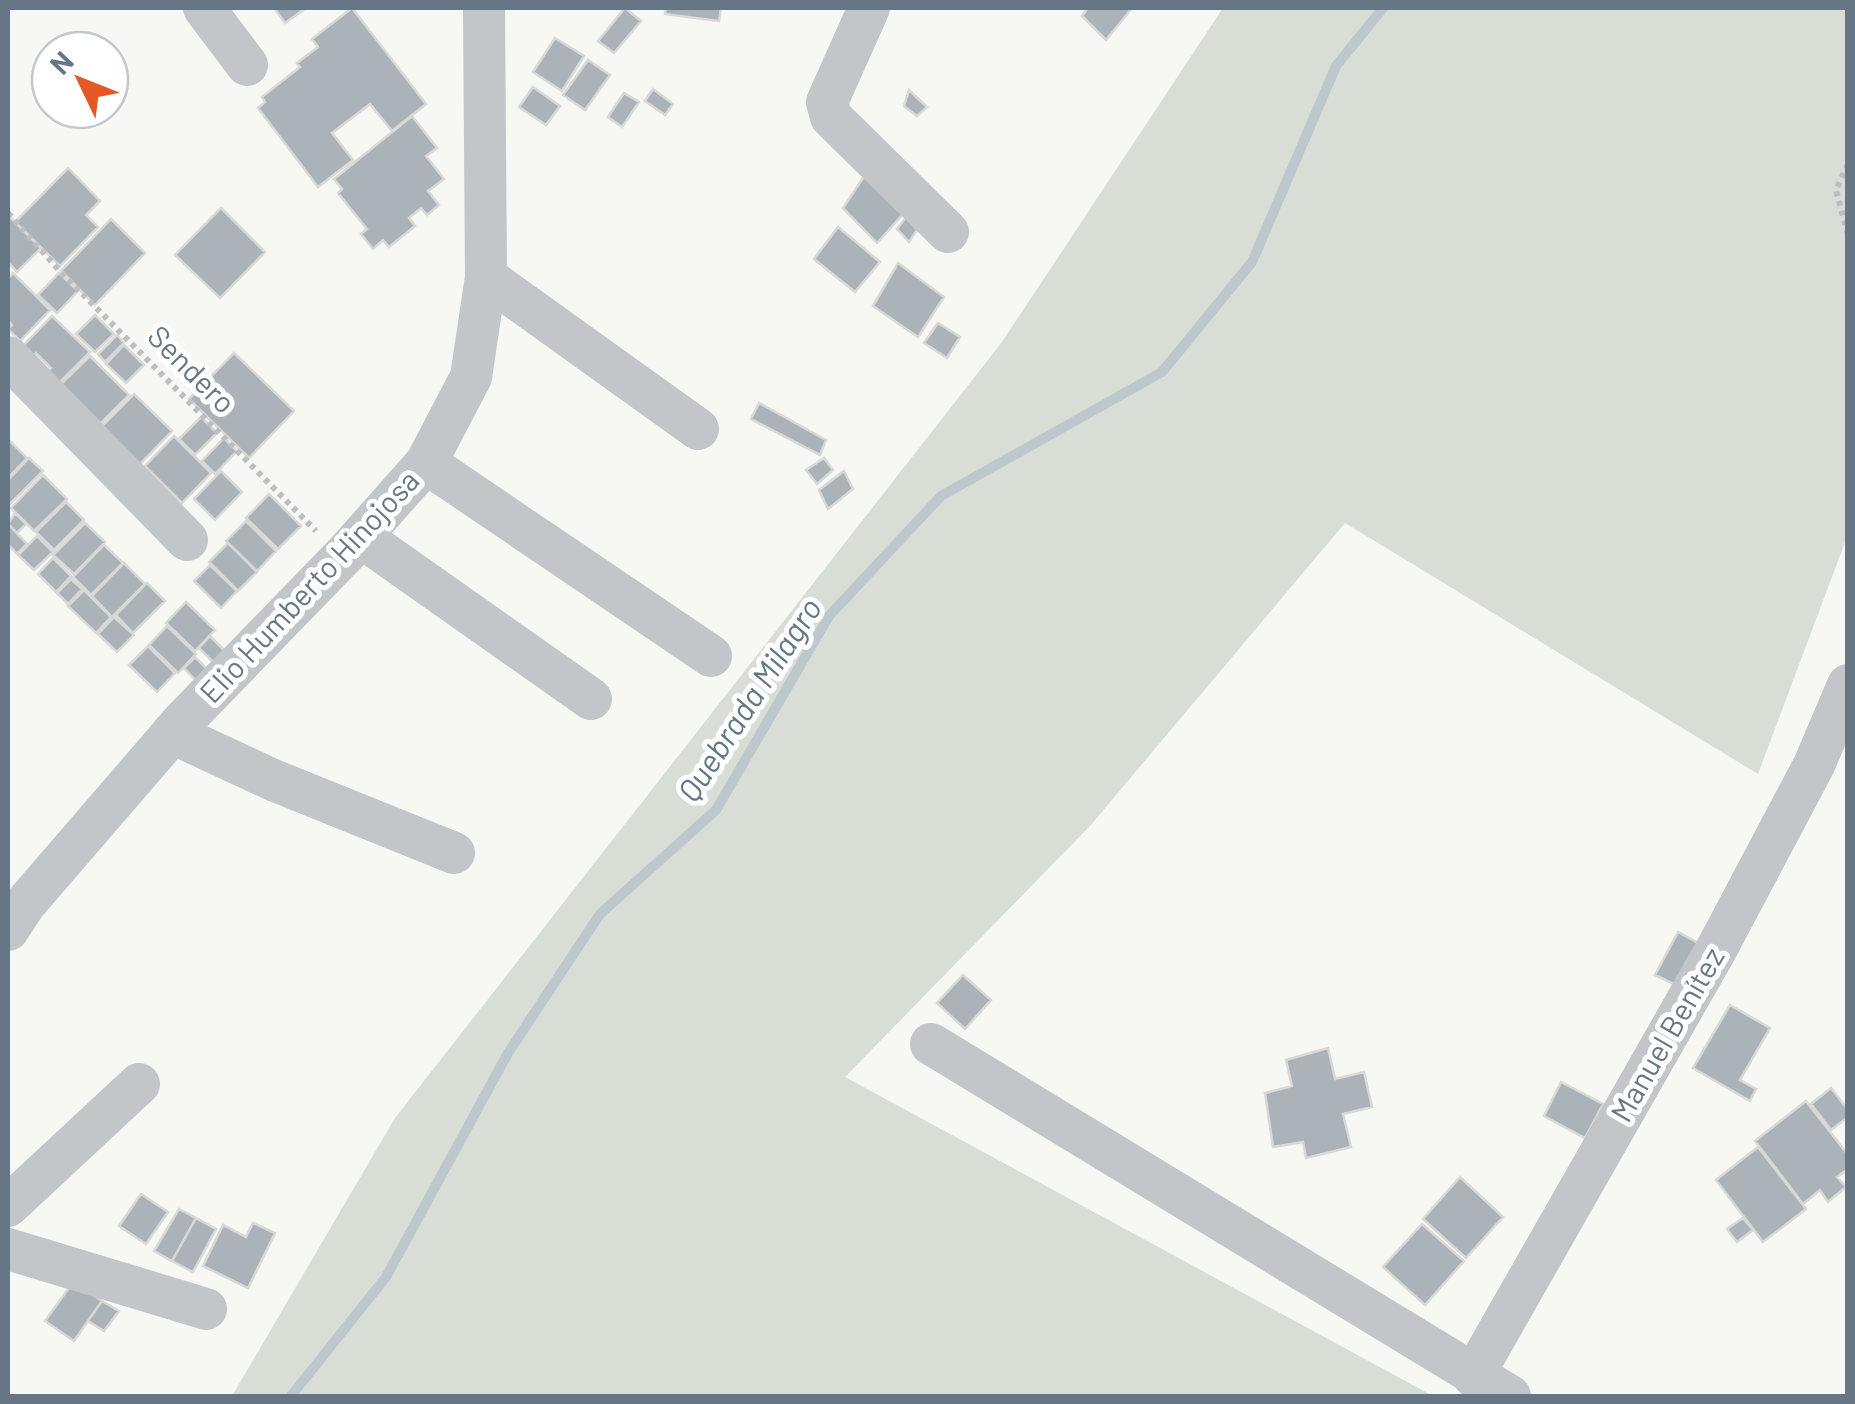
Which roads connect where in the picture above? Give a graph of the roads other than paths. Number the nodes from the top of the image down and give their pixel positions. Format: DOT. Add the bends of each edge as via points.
graph roads {
  1 [pos="204,8"];
  2 [pos="484,8"];
  3 [pos="869,8"];
  4 [pos="248,65"];
  5 [pos="948,232"];
  6 [pos="486,276"];
  7 [pos="8,356"];
  8 [pos="698,429"];
  9 [pos="426,464"];
  10 [pos="187,540"];
  11 [pos="354,545"];
  12 [pos="711,656"];
  13 [pos="1848,685"];
  14 [pos="590,698"];
  15 [pos="172,733"];
  16 [pos="454,853"];
  17 [pos="8,930"];
  18 [pos="930,1044"];
  19 [pos="138,1084"];
  20 [pos="8,1206"];
  21 [pos="8,1250"];
  22 [pos="206,1310"];
  23 [pos="1473,1376"];
  24 [pos="1510,1396"];
  1 -- 4 [label="street"];
  2 -- 6 [label="street, Elio Humberto Hinojosa"];
  3 -- 5 [label="street" via="827,102 831,117"];
  6 -- 8 [label="street"];
  6 -- 9 [label="street, Elio Humberto Hinojosa" via="471,377"];
  7 -- 10 [label="street"];
  9 -- 11 [label="street, Elio Humberto Hinojosa"];
  9 -- 12 [label="street"];
  11 -- 14 [label="street"];
  11 -- 15 [label="street, Elio Humberto Hinojosa"];
  13 -- 23 [label="street, Manuel Benítez" via="1718,948"];
  15 -- 16 [label="street"];
  15 -- 17 [label="street, Elio Humberto Hinojosa"];
  18 -- 23 [label="street"];
  19 -- 20 [label="street"];
  21 -- 22 [label="street"];
  23 -- 24 [label="street"];
}
